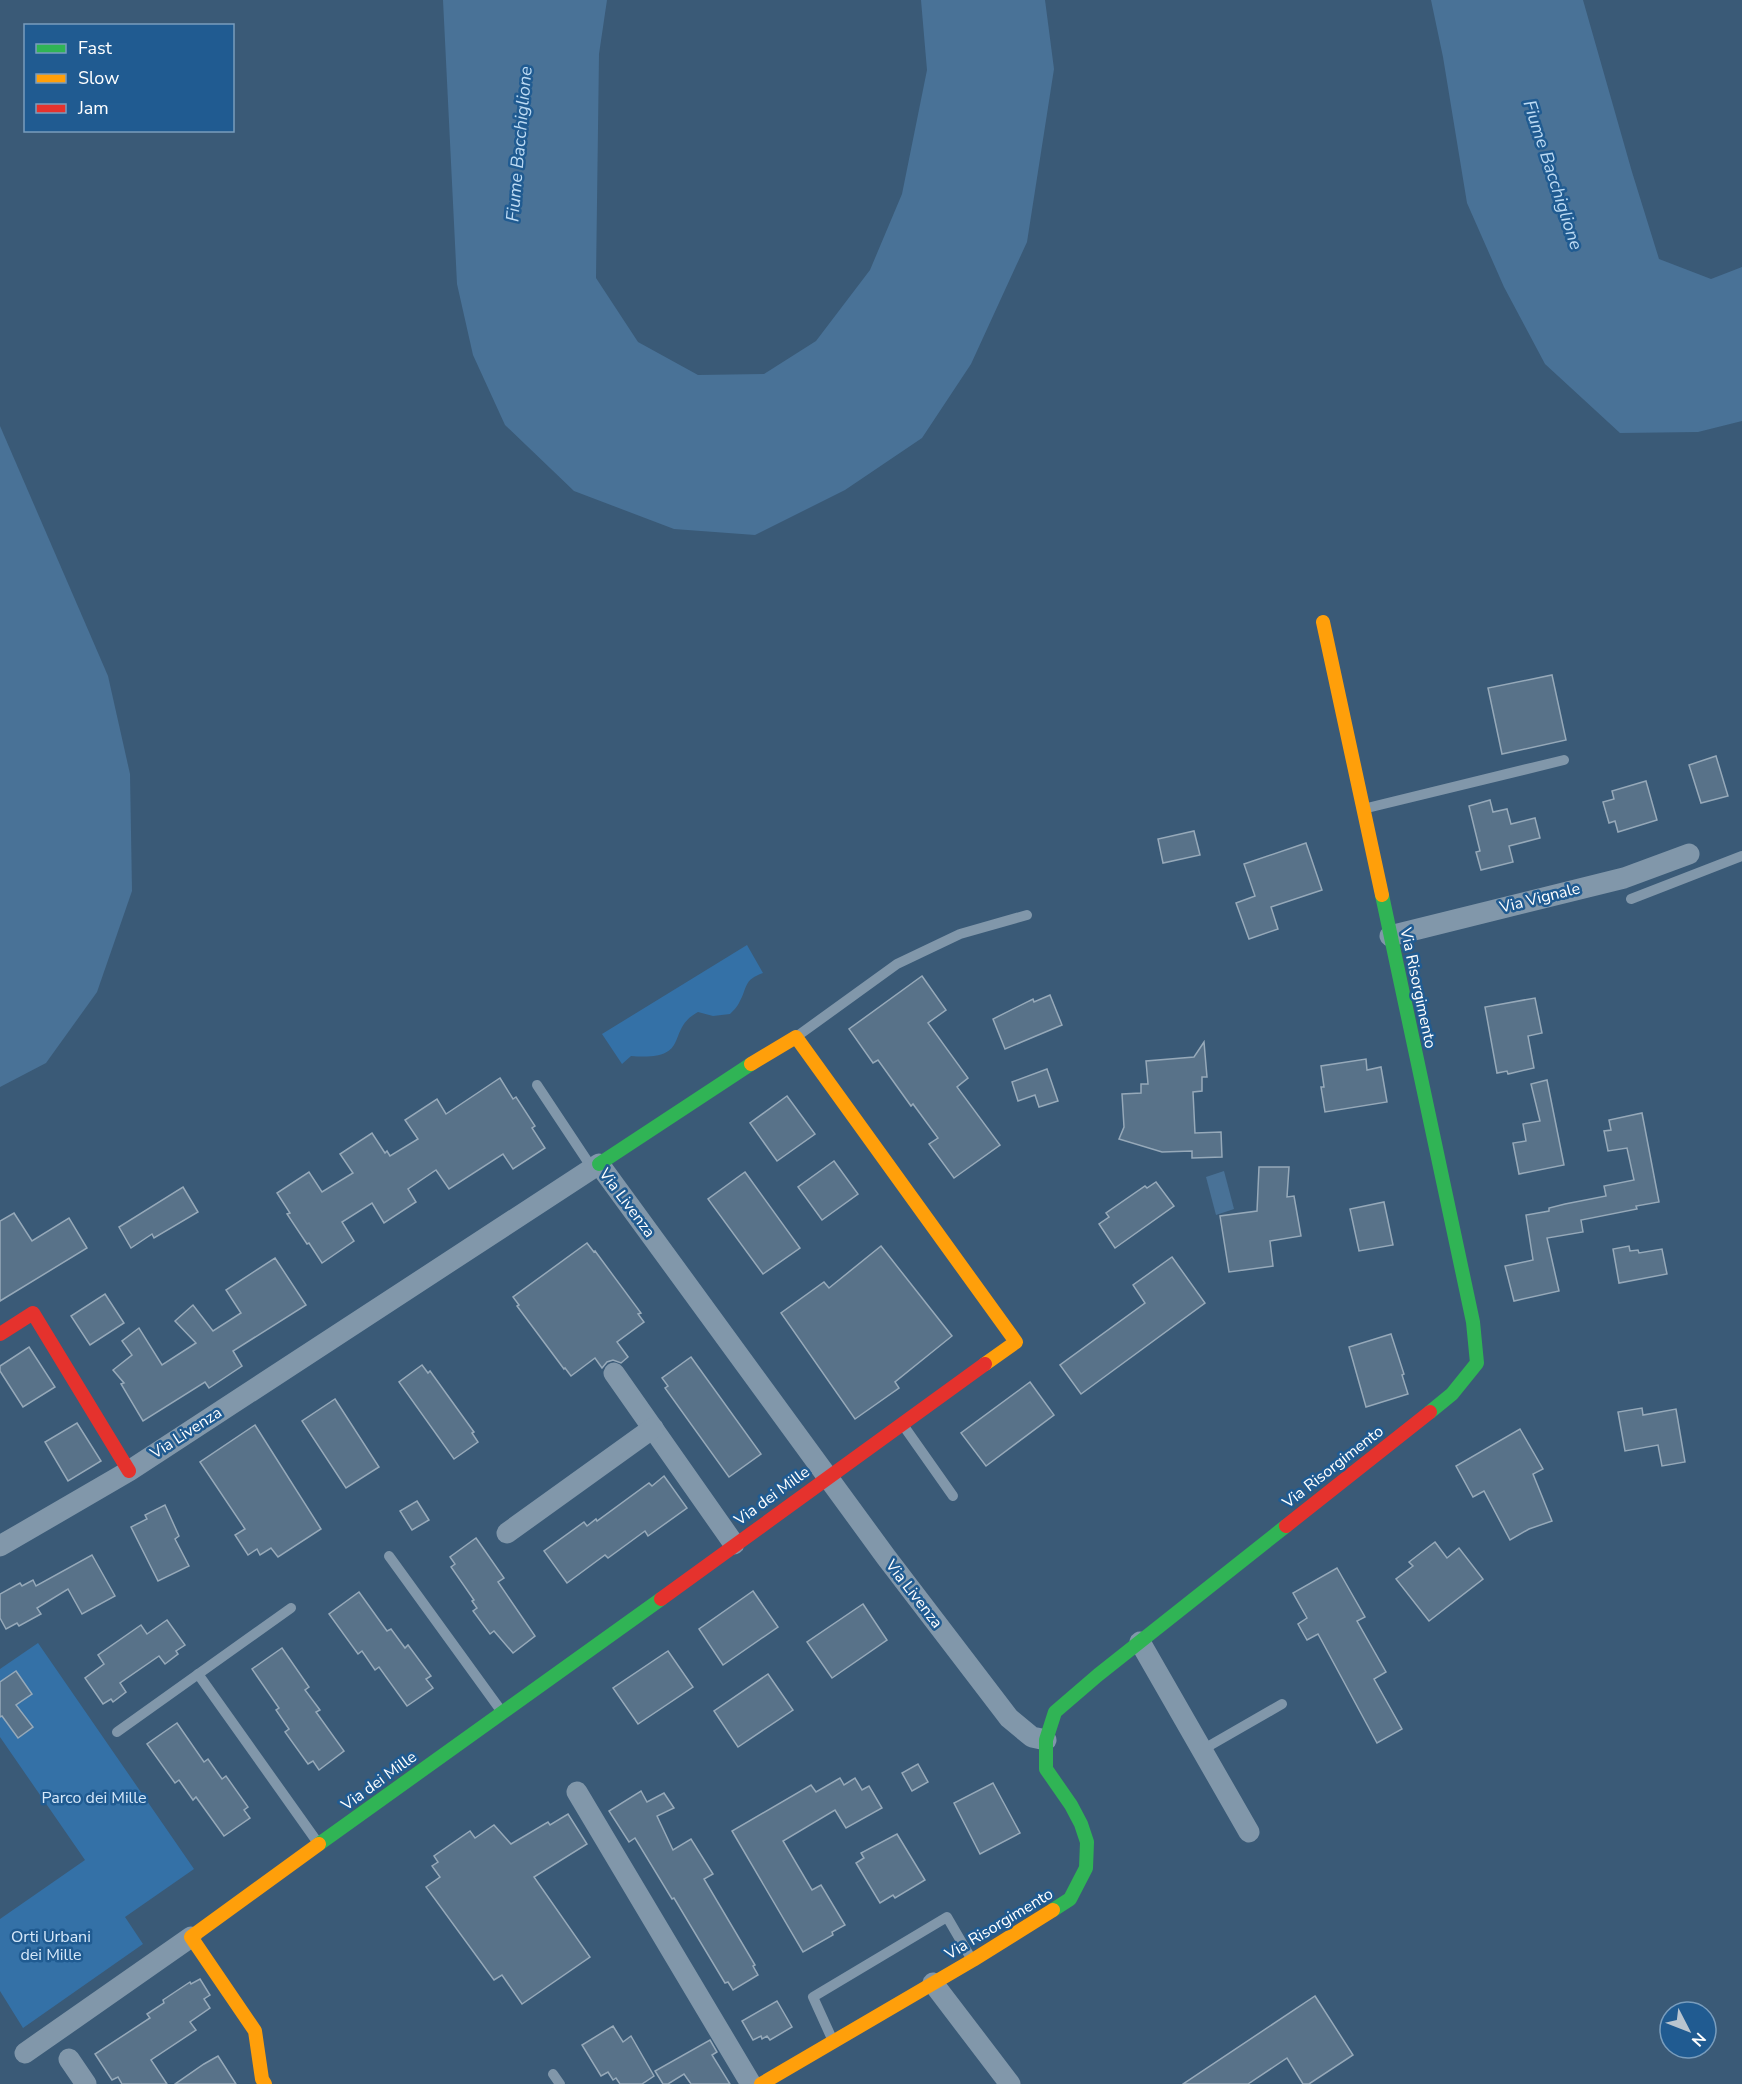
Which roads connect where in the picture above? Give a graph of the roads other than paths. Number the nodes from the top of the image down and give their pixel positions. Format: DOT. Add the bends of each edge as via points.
graph roads {
  1 [pos="1323,622"];
  2 [pos="1564,760"];
  3 [pos="1363,809"];
  4 [pos="1689,854"];
  5 [pos="1742,856"];
  6 [pos="1631,899"];
  7 [pos="1027,915"];
  8 [pos="1390,936"];
  9 [pos="796,1037"];
  10 [pos="537,1085"];
  11 [pos="596,1166"];
  12 [pos="0,1334"];
  13 [pos="614,1373"];
  14 [pos="902,1424"];
  15 [pos="653,1428"];
  16 [pos="129,1471"];
  17 [pos="827,1477"];
  18 [pos="953,1496"];
  19 [pos="507,1533"];
  20 [pos="734,1544"];
  21 [pos="0,1546"];
  22 [pos="388,1556"];
  23 [pos="291,1608"];
  24 [pos="1140,1642"];
  25 [pos="198,1674"];
  26 [pos="1282,1704"];
  27 [pos="502,1713"];
  28 [pos="117,1732"];
  29 [pos="1046,1740"];
  30 [pos="1202,1750"];
  31 [pos="577,1792"];
  32 [pos="1249,1832"];
  33 [pos="320,1845"];
  34 [pos="191,1937"];
  35 [pos="973,1960"];
  36 [pos="933,1983"];
  37 [pos="832,2041"];
  38 [pos="25,2053"];
  39 [pos="69,2059"];
  40 [pos="553,2074"];
  41 [pos="86,2084"];
  42 [pos="265,2084"];
  43 [pos="560,2084"];
  44 [pos="751,2084"];
  45 [pos="761,2084"];
  46 [pos="1010,2084"];
  1 -- 3 [label="street, Via Risorgimento"];
  2 -- 3 [label="lane"];
  3 -- 8 [label="street, Via Risorgimento"];
  4 -- 8 [label="street, Via Vignale" via="1624,878"];
  5 -- 6 [label="lane"];
  7 -- 9 [label="lane" via="960,934 897,964"];
  8 -- 24 [label="street, Via Risorgimento" via="1473,1322 1477,1363 1452,1394"];
  9 -- 11 [label="street"];
  9 -- 14 [label="street, Via dei Mille" via="1016,1342"];
  10 -- 11 [label="lane"];
  11 -- 16 [label="street, Via Livenza"];
  11 -- 17 [label="street, Via Livenza"];
  12 -- 16 [label="street" via="33,1313"];
  13 -- 15 [label="street"];
  14 -- 17 [label="street, Via dei Mille"];
  14 -- 18 [label="lane"];
  15 -- 19 [label="street"];
  15 -- 20 [label="street"];
  16 -- 21 [label="street, Via Livenza"];
  17 -- 20 [label="street, Via dei Mille"];
  17 -- 29 [label="street, Via Livenza" via="1009,1718 1032,1737"];
  20 -- 27 [label="street, Via dei Mille"];
  22 -- 27 [label="lane"];
  23 -- 25 [label="lane"];
  24 -- 29 [label="street, Via Risorgimento" via="1055,1712"];
  24 -- 30 [label="street"];
  25 -- 28 [label="lane"];
  25 -- 33 [label="lane"];
  26 -- 30 [label="lane"];
  27 -- 33 [label="street, Via dei Mille"];
  29 -- 35 [label="street, Via Risorgimento" via="1046,1769 1071,1805 1087,1842 1086,1868 1070,1899"];
  30 -- 32 [label="street"];
  31 -- 44 [label="street"];
  33 -- 34 [label="street, Via dei Mille"];
  34 -- 38 [label="street"];
  34 -- 42 [label="street" via="255,2031"];
  35 -- 36 [label="street, Via Risorgimento"];
  35 -- 37 [label="lane" via="947,1917 813,1997"];
  36 -- 37 [label="street, Via Risorgimento"];
  36 -- 46 [label="street"];
  37 -- 45 [label="street, Via Risorgimento"];
  39 -- 41 [label="street"];
  40 -- 43 [label="lane"];
}
